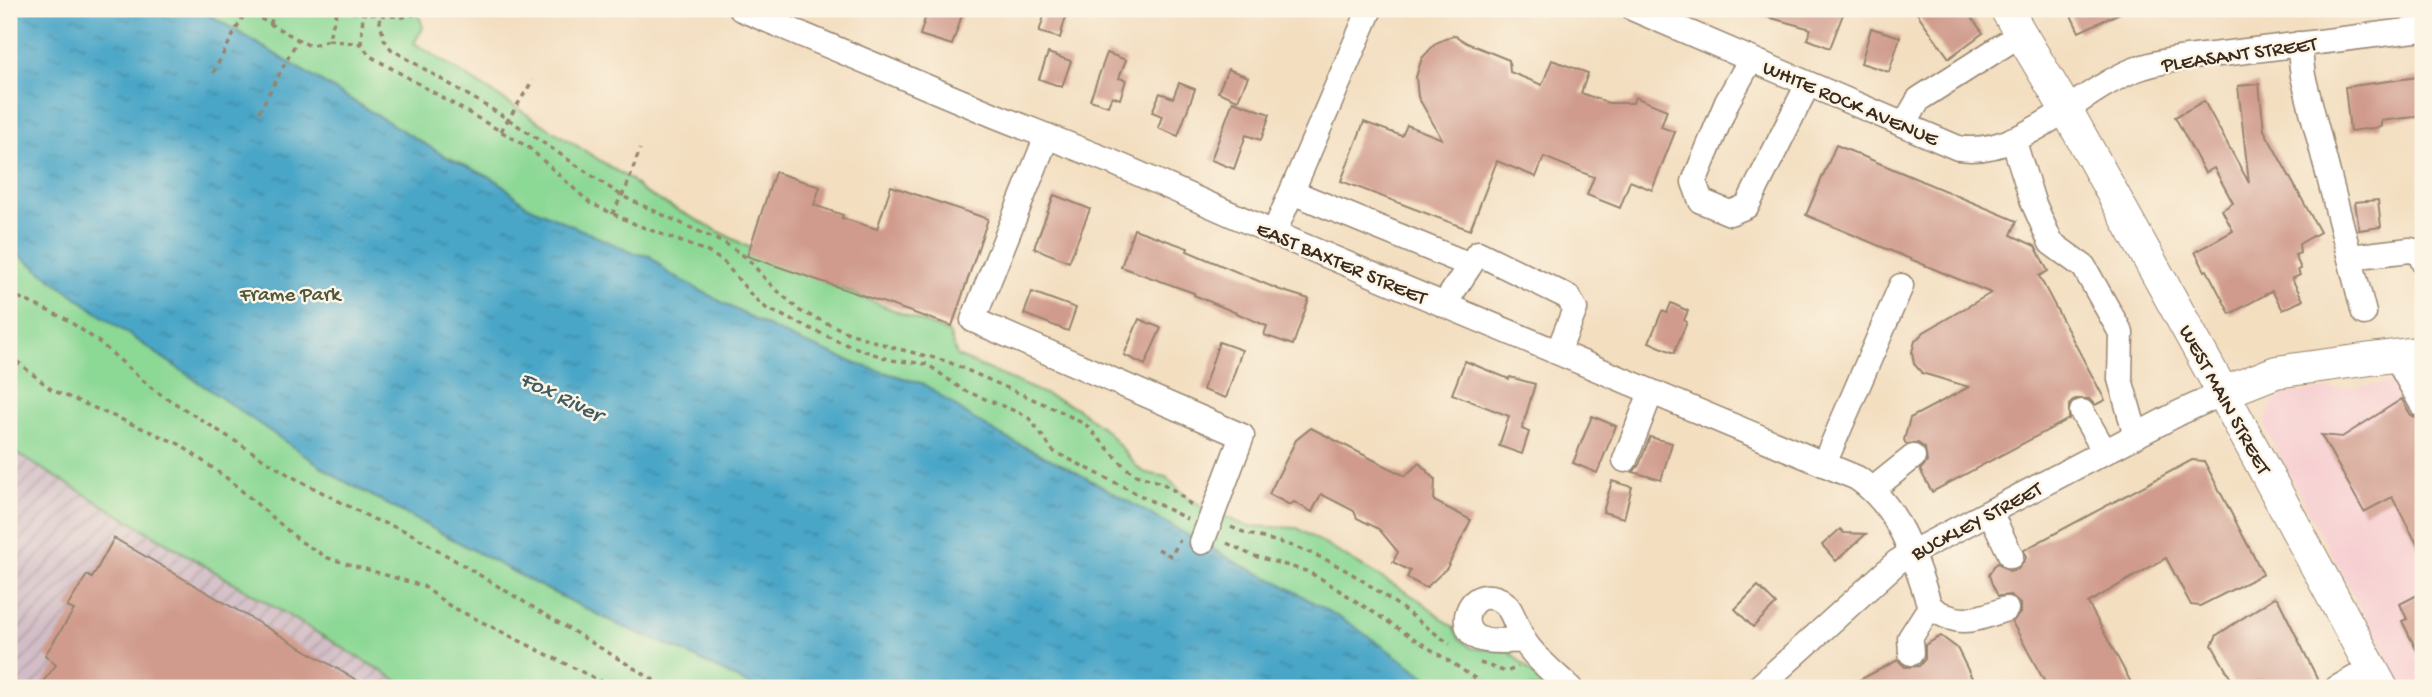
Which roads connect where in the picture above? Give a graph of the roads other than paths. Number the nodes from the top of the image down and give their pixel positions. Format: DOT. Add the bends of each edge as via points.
graph roads {
  1 [pos="741,9"];
  2 [pos="1370,9"];
  3 [pos="1634,9"];
  4 [pos="2013,21"];
  5 [pos="2423,29"];
  6 [pos="2299,44"];
  7 [pos="1751,59"];
  8 [pos="1808,84"];
  9 [pos="2067,111"];
  10 [pos="1904,125"];
  11 [pos="1047,136"];
  12 [pos="2012,139"];
  13 [pos="1292,192"];
  14 [pos="1274,233"];
  15 [pos="2350,257"];
  16 [pos="2423,261"];
  17 [pos="1471,265"];
  18 [pos="1900,286"];
  19 [pos="1444,305"];
  20 [pos="2364,313"];
  21 [pos="1558,352"];
  22 [pos="2409,354"];
  23 [pos="1651,392"];
  24 [pos="2223,393"];
  25 [pos="2423,406"];
  26 [pos="2082,412"];
  27 [pos="2136,436"];
  28 [pos="2105,452"];
  29 [pos="1913,457"];
  30 [pos="1625,460"];
  31 [pos="1824,464"];
  32 [pos="1873,489"];
  33 [pos="1990,512"];
  34 [pos="1200,532"];
  35 [pos="1913,552"];
  36 [pos="2011,556"];
  37 [pos="1930,607"];
  38 [pos="2006,609"];
  39 [pos="1531,649"];
  40 [pos="1911,653"];
  41 [pos="2376,679"];
  42 [pos="1570,688"];
  43 [pos="1758,688"];
  44 [pos="2337,688"];
  1 -- 11 [label="street, EAST BAXTER STREET"];
  2 -- 13 [label="street"];
  3 -- 7 [label="street, WHITE ROCK AVENUE"];
  4 -- 9 [label="main road, WEST MAIN STREET"];
  4 -- 10 [label="street" via="1919,99"];
  5 -- 6 [label="street, PLEASANT STREET"];
  6 -- 9 [label="street, PLEASANT STREET" via="2137,69"];
  6 -- 15 [label="street" via="2303,76"];
  7 -- 8 [label="street, WHITE ROCK AVENUE"];
  7 -- 8 [label="street" via="1727,102 1694,182 1701,201 1730,212 1747,206"];
  8 -- 10 [label="street, WHITE ROCK AVENUE"];
  9 -- 12 [label="street, WHITE ROCK AVENUE"];
  9 -- 24 [label="main road, WEST MAIN STREET"];
  10 -- 12 [label="street, WHITE ROCK AVENUE" via="1974,151"];
  11 -- 14 [label="street, EAST BAXTER STREET"];
  11 -- 34 [label="street" via="972,320 1242,436"];
  12 -- 27 [label="street" via="2051,243 2084,267 2121,332 2120,379"];
  13 -- 14 [label="street"];
  13 -- 17 [label="street"];
  14 -- 19 [label="street, EAST BAXTER STREET"];
  15 -- 16 [label="street" via="2410,250 2419,252"];
  15 -- 20 [label="street"];
  17 -- 19 [label="street"];
  17 -- 21 [label="street" via="1478,253 1568,297 1575,309"];
  18 -- 31 [label="street"];
  19 -- 21 [label="street, EAST BAXTER STREET"];
  21 -- 23 [label="street, EAST BAXTER STREET"];
  22 -- 24 [label="main road" via="2276,372"];
  22 -- 25 [label="street"];
  23 -- 30 [label="street"];
  23 -- 31 [label="street, EAST BAXTER STREET"];
  24 -- 27 [label="street, BUCKLEY STREET"];
  24 -- 41 [label="main road, WEST MAIN STREET"];
  26 -- 28 [label="street"];
  27 -- 28 [label="street, BUCKLEY STREET"];
  28 -- 33 [label="street, BUCKLEY STREET"];
  29 -- 32 [label="street"];
  31 -- 32 [label="street, EAST BAXTER STREET"];
  32 -- 35 [label="street, EAST BAXTER STREET"];
  33 -- 35 [label="street, BUCKLEY STREET"];
  33 -- 36 [label="street"];
  35 -- 37 [label="street, EAST BAXTER STREET"];
  35 -- 43 [label="street, BUCKLEY STREET"];
  37 -- 38 [label="street" via="1947,619 1972,621"];
  37 -- 40 [label="street" via="1910,638"];
  39 -- 42 [label="street"];
  41 -- 44 [label="street"];
}
